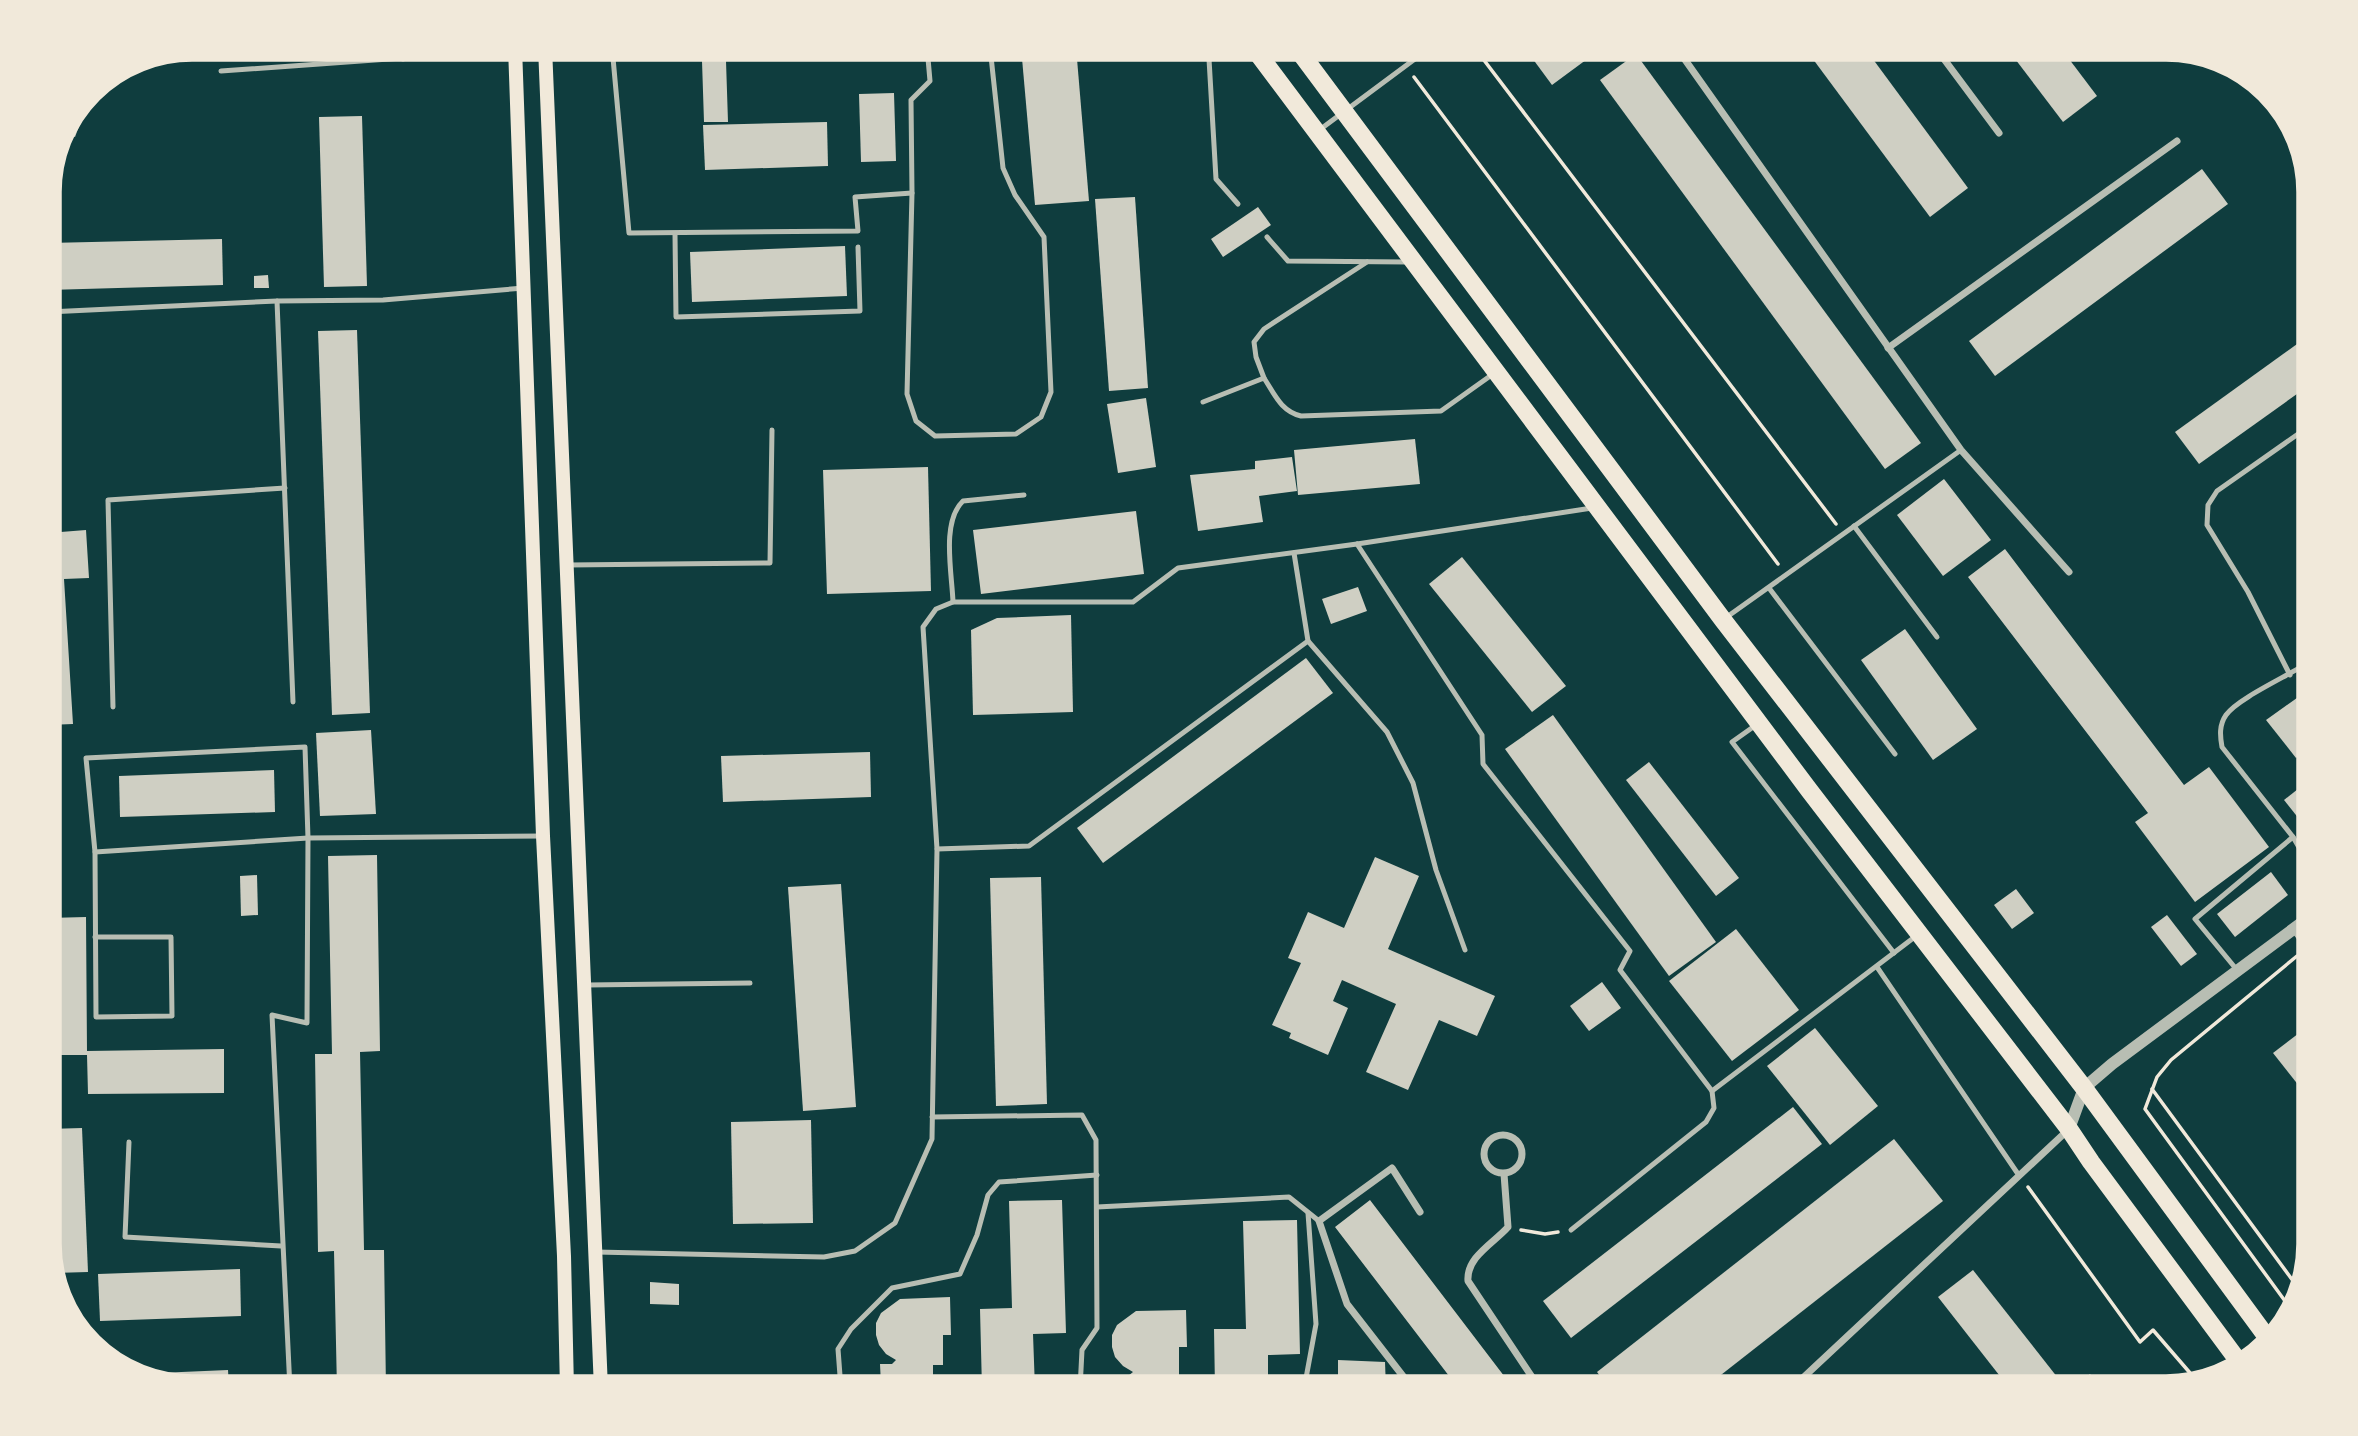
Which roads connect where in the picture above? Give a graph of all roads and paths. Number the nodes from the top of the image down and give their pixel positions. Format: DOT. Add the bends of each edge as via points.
graph roads {
  1 [pos="388,60"];
  2 [pos="515,60"];
  3 [pos="546,60"];
  4 [pos="613,60"];
  5 [pos="928,60"];
  6 [pos="991,60"];
  7 [pos="1209,60"];
  8 [pos="1263,60"];
  9 [pos="1306,60"];
  10 [pos="1401,60"];
  11 [pos="1413,60"];
  12 [pos="1484,60"];
  13 [pos="1685,60"];
  14 [pos="1945,60"];
  15 [pos="1405,66"];
  16 [pos="221,71"];
  17 [pos="1344,111"];
  18 [pos="1316,132"];
  19 [pos="1999,133"];
  20 [pos="2177,141"];
  21 [pos="912,193"];
  22 [pos="1238,204"];
  23 [pos="675,234"];
  24 [pos="1267,237"];
  25 [pos="858,247"];
  26 [pos="1367,262"];
  27 [pos="1413,262"];
  28 [pos="524,288"];
  29 [pos="277,302"];
  30 [pos="60,311"];
  31 [pos="1888,348"];
  32 [pos="1496,372"];
  33 [pos="1264,378"];
  34 [pos="1203,402"];
  35 [pos="772,430"];
  36 [pos="2298,434"];
  37 [pos="1961,450"];
  38 [pos="285,488"];
  39 [pos="1024,495"];
  40 [pos="1598,507"];
  41 [pos="1854,526"];
  42 [pos="1844,534"];
  43 [pos="1357,544"];
  44 [pos="1294,553"];
  45 [pos="568,565"];
  46 [pos="2068,572"];
  47 [pos="1786,575"];
  48 [pos="1769,588"];
  49 [pos="953,602"];
  50 [pos="1723,620"];
  51 [pos="1937,636"];
  52 [pos="1308,641"];
  53 [pos="2298,670"];
  54 [pos="2290,675"];
  55 [pos="293,702"];
  56 [pos="113,707"];
  57 [pos="1758,723"];
  58 [pos="1895,754"];
  59 [pos="542,836"];
  60 [pos="308,838"];
  61 [pos="2293,838"];
  62 [pos="2298,846"];
  63 [pos="937,849"];
  64 [pos="95,852"];
  65 [pos="2298,924"];
  66 [pos="2292,928"];
  67 [pos="1919,934"];
  68 [pos="2298,936"];
  69 [pos="95,937"];
  70 [pos="1465,950"];
  71 [pos="1894,953"];
  72 [pos="2298,960"];
  73 [pos="1877,967"];
  74 [pos="2237,970"];
  75 [pos="750,983"];
  76 [pos="583,985"];
  77 [pos="2084,1088"];
  78 [pos="2151,1089"];
  79 [pos="1712,1091"];
  80 [pos="932,1117"];
  81 [pos="2069,1129"];
  82 [pos="129,1142"];
  83 [pos="1504,1174"];
  84 [pos="2018,1174"];
  85 [pos="1097,1175"];
  86 [pos="1097,1207"];
  87 [pos="1420,1212"];
  88 [pos="1308,1213"];
  89 [pos="1319,1221"];
  90 [pos="1508,1227"];
  91 [pos="1571,1230"];
  92 [pos="281,1246"];
  93 [pos="596,1252"];
  94 [pos="2293,1281"];
  95 [pos="2285,1301"];
  96 [pos="2264,1333"];
  97 [pos="2235,1357"];
  98 [pos="2191,1374"];
  99 [pos="289,1376"];
  100 [pos="567,1376"];
  101 [pos="601,1376"];
  102 [pos="840,1376"];
  103 [pos="1081,1376"];
  104 [pos="1306,1376"];
  105 [pos="1403,1376"];
  106 [pos="1531,1376"];
  107 [pos="1805,1376"];
  1 -- 16 [label="lane"];
  2 -- 28 [label="main road"];
  3 -- 45 [label="main road"];
  4 -- 23 [label="lane" via="629,233"];
  5 -- 21 [label="lane" via="930,81 911,100"];
  6 -- 21 [label="lane" via="1003,168 1044,237 1051,392 1041,417 1016,434 935,436 916,421 907,394"];
  7 -- 22 [label="lane" via="1216,179"];
  8 -- 18 [label="main road"];
  9 -- 17 [label="main road"];
  10 -- 15 [label="path"];
  11 -- 15 [label="lane"];
  12 -- 42 [label="path"];
  13 -- 31 [label="street"];
  14 -- 19 [label="street"];
  15 -- 17 [label="lane"];
  15 -- 47 [label="path"];
  17 -- 18 [label="lane"];
  17 -- 50 [label="main road"];
  18 -- 27 [label="main road"];
  20 -- 31 [label="street"];
  21 -- 23 [label="lane" via="855,197 858,231"];
  23 -- 25 [label="lane" via="677,317 860,311"];
  24 -- 26 [label="lane" via="1288,261"];
  26 -- 27 [label="lane"];
  26 -- 33 [label="lane" via="1264,328 1254,342"];
  27 -- 32 [label="main road"];
  28 -- 29 [label="lane" via="383,300"];
  28 -- 59 [label="main road"];
  29 -- 30 [label="lane"];
  29 -- 38 [label="lane"];
  31 -- 37 [label="street"];
  32 -- 33 [label="lane" via="1441,411 1301,416 1282,406"];
  32 -- 40 [label="main road"];
  33 -- 34 [label="lane"];
  35 -- 45 [label="lane" via="770,563"];
  36 -- 54 [label="lane" via="2217,491 2208,505 2207,525"];
  37 -- 41 [label="lane"];
  37 -- 46 [label="street"];
  38 -- 55 [label="lane"];
  38 -- 56 [label="lane" via="108,500"];
  39 -- 49 [label="lane" via="963,501 956,508 950,523"];
  40 -- 43 [label="lane"];
  40 -- 57 [label="main road"];
  41 -- 42 [label="lane"];
  41 -- 51 [label="lane"];
  42 -- 47 [label="lane"];
  43 -- 44 [label="lane"];
  43 -- 79 [label="lane" via="1482,735 1483,764 1630,951 1620,970"];
  44 -- 49 [label="lane" via="1178,568 1133,602"];
  44 -- 52 [label="lane"];
  45 -- 76 [label="main road"];
  47 -- 48 [label="lane"];
  48 -- 50 [label="lane"];
  48 -- 58 [label="lane"];
  49 -- 63 [label="lane" via="936,609 923,627"];
  50 -- 77 [label="main road"];
  52 -- 63 [label="lane" via="1029,846"];
  52 -- 70 [label="lane" via="1387,732 1413,783 1436,870"];
  53 -- 54 [label="lane"];
  54 -- 61 [label="lane" via="2241,702 2226,715 2219,734 2222,747"];
  57 -- 67 [label="main road"];
  57 -- 71 [label="lane" via="1732,742"];
  59 -- 60 [label="lane"];
  59 -- 100 [label="main road"];
  60 -- 64 [label="lane"];
  60 -- 64 [label="lane" via="305,747 86,758"];
  60 -- 92 [label="lane" via="307,1023 272,1015"];
  61 -- 62 [label="lane"];
  61 -- 74 [label="lane" via="2195,919"];
  63 -- 80 [label="lane"];
  64 -- 69 [label="lane"];
  65 -- 66 [label="street"];
  66 -- 68 [label="lane"];
  66 -- 74 [label="street"];
  67 -- 71 [label="lane"];
  67 -- 81 [label="main road"];
  69 -- 69 [label="lane" via="96,1017 172,1016 171,937"];
  71 -- 73 [label="lane"];
  72 -- 78 [label="path" via="2171,1060"];
  73 -- 79 [label="lane"];
  73 -- 84 [label="lane"];
  74 -- 77 [label="street"];
  75 -- 76 [label="lane"];
  76 -- 93 [label="main road"];
  77 -- 81 [label="street"];
  77 -- 96 [label="main road"];
  78 -- 94 [label="path"];
  78 -- 95 [label="path" via="2145,1110"];
  79 -- 91 [label="lane" via="1714,1108 1706,1122"];
  80 -- 85 [label="lane" via="1082,1115 1096,1140"];
  80 -- 93 [label="lane" via="932,1139 895,1223 855,1251 824,1256"];
  81 -- 84 [label="street"];
  81 -- 97 [label="main road"];
  82 -- 92 [label="lane" via="125,1237"];
  83 -- 83 [label="street" via="1515,1168 1522,1148 1517,1140 1503,1135 1494,1137 1483,1151 1493,1172"];
  83 -- 90 [label="street"];
  84 -- 98 [label="path" via="2140,1342 2153,1330"];
  84 -- 107 [label="street"];
  85 -- 86 [label="lane"];
  85 -- 102 [label="lane" via="999,1182 988,1195 960,1273 892,1288 838,1349"];
  86 -- 88 [label="lane" via="1289,1197"];
  86 -- 103 [label="lane" via="1097,1328 1082,1350"];
  87 -- 89 [label="street" via="1392,1168"];
  88 -- 89 [label="lane"];
  88 -- 104 [label="lane" via="1316,1324"];
  89 -- 105 [label="street" via="1347,1304"];
  90 -- 91 [label="path" via="1545,1234"];
  90 -- 106 [label="street" via="1472,1261 1468,1281"];
  92 -- 99 [label="lane"];
  93 -- 101 [label="main road"];
}
